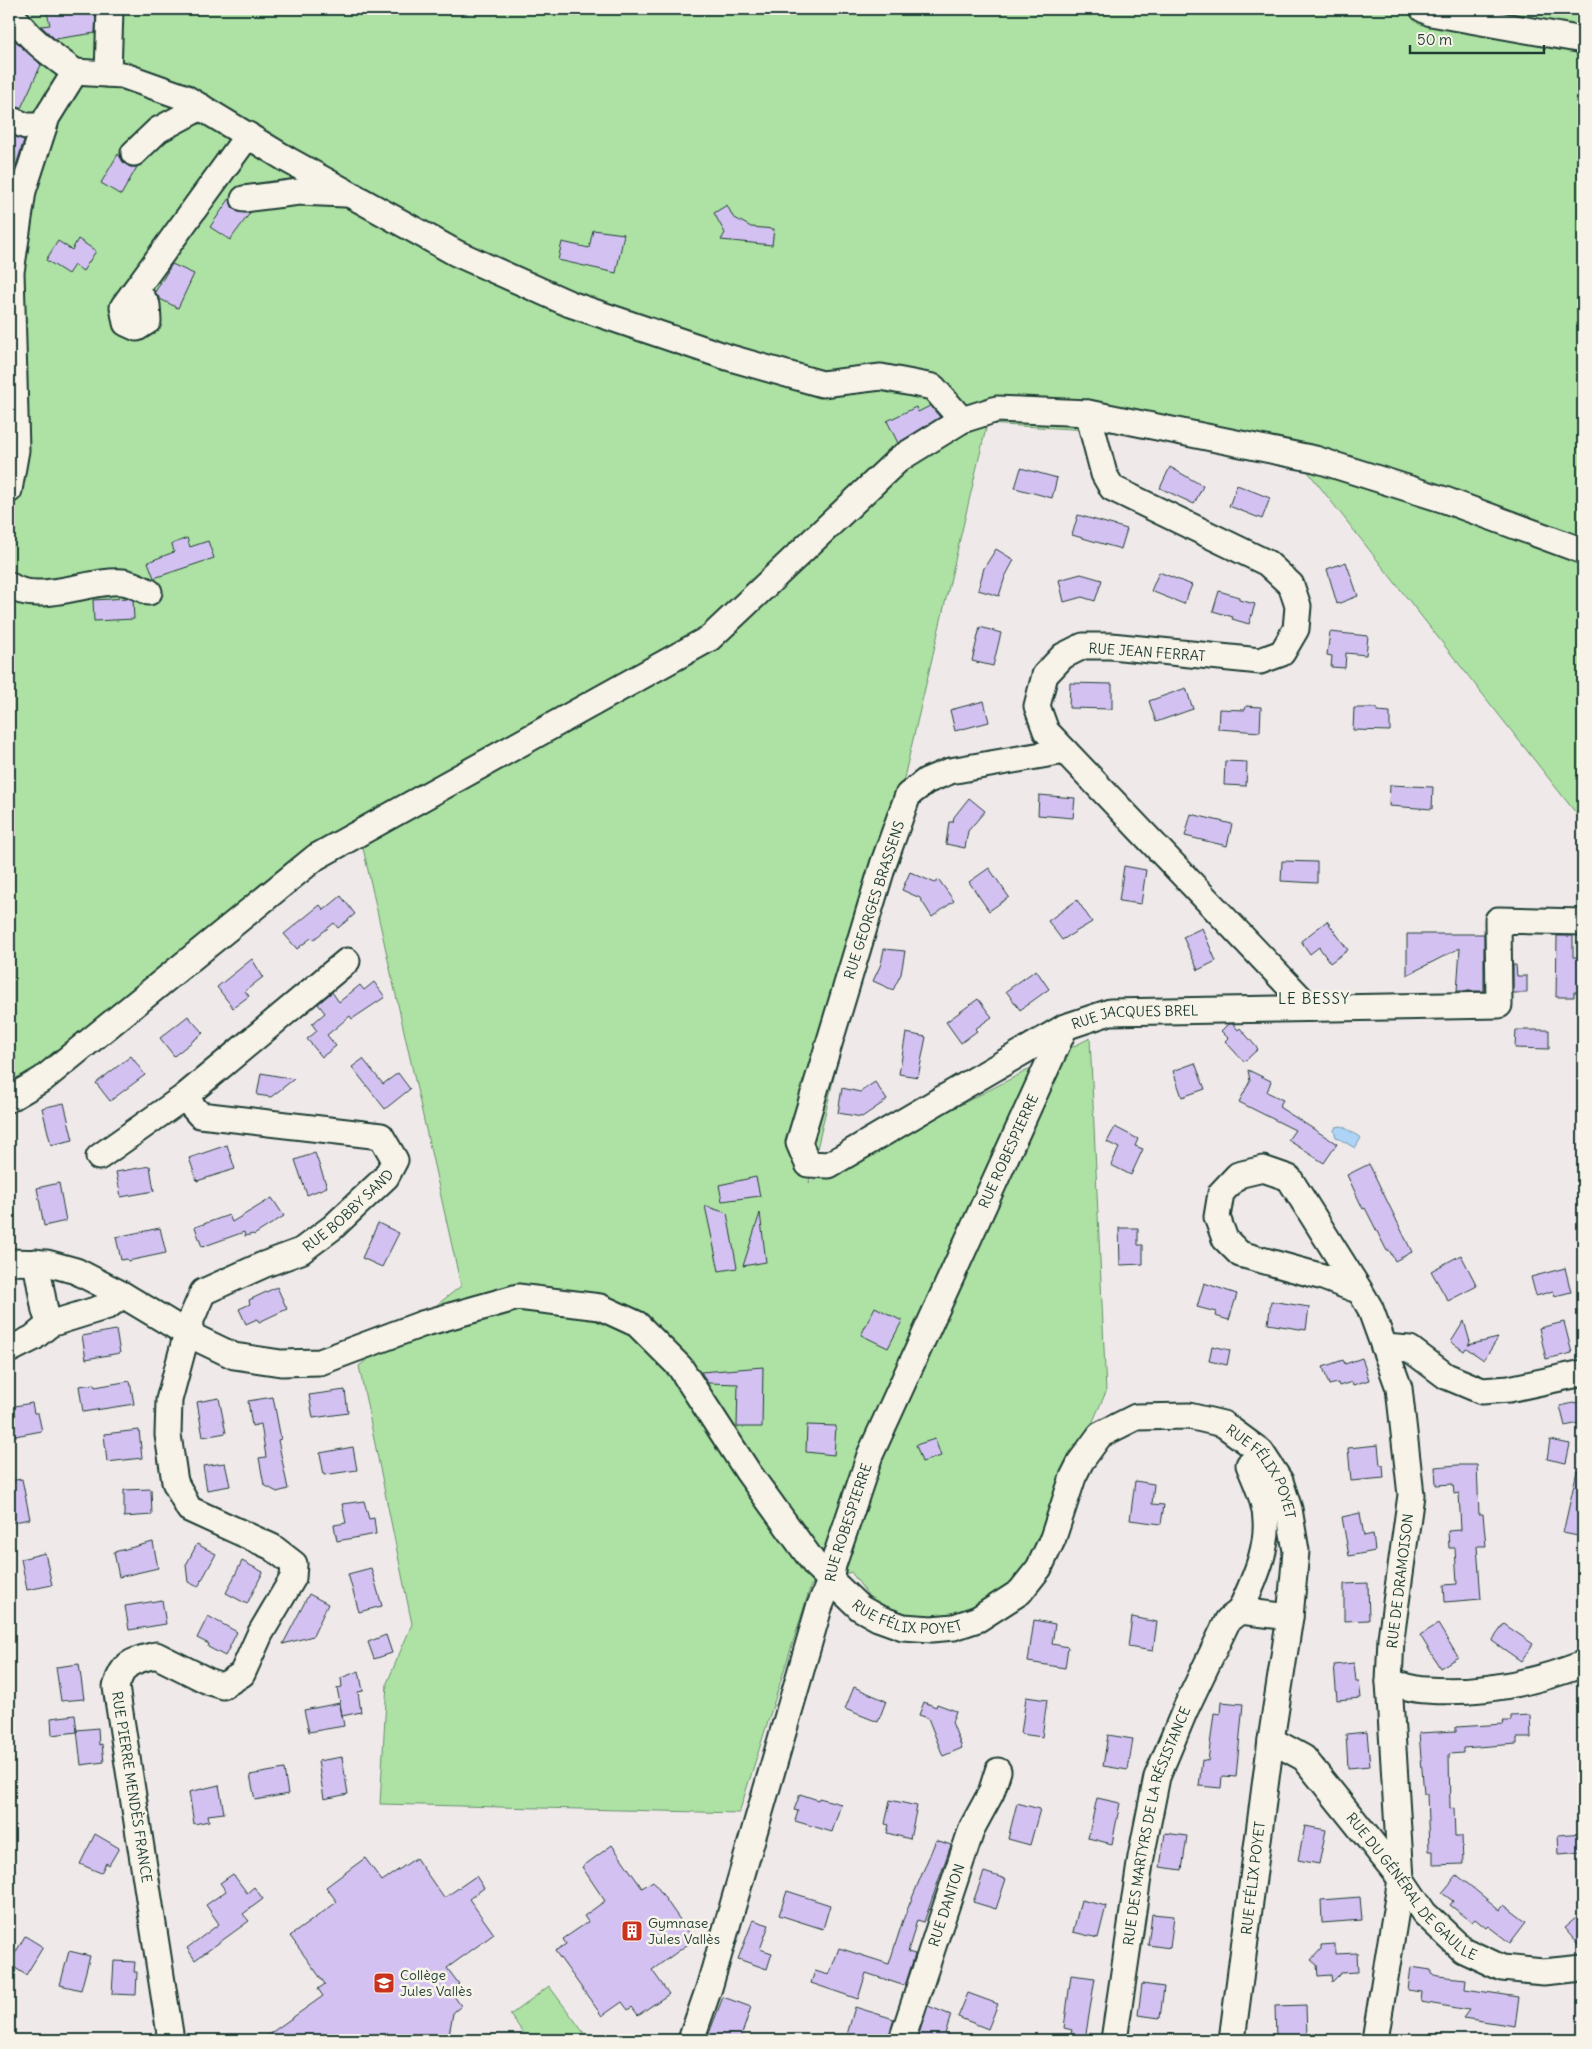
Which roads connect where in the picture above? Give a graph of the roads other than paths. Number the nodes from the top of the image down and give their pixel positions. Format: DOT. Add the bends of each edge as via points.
graph roads {
  1 [pos="9,9"];
  2 [pos="110,9"];
  3 [pos="1423,9"];
  4 [pos="1583,40"];
  5 [pos="75,72"];
  6 [pos="108,74"];
  7 [pos="201,107"];
  8 [pos="9,119"];
  9 [pos="44,126"];
  10 [pos="248,135"];
  11 [pos="134,153"];
  12 [pos="350,194"];
  13 [pos="244,199"];
  14 [pos="181,226"];
  15 [pos="183,258"];
  16 [pos="136,289"];
  17 [pos="1088,413"];
  18 [pos="962,420"];
  19 [pos="9,490"];
  20 [pos="1583,551"];
  21 [pos="9,585"];
  22 [pos="149,592"];
  23 [pos="1065,751"];
  24 [pos="1583,922"];
  25 [pos="347,961"];
  26 [pos="1310,1008"];
  27 [pos="1065,1027"];
  28 [pos="184,1097"];
  29 [pos="9,1099"];
  30 [pos="99,1157"];
  31 [pos="808,1164"];
  32 [pos="9,1262"];
  33 [pos="36,1262"];
  34 [pos="1360,1291"];
  35 [pos="123,1296"];
  36 [pos="50,1324"];
  37 [pos="188,1334"];
  38 [pos="1384,1347"];
  39 [pos="9,1350"];
  40 [pos="1583,1373"];
  41 [pos="1249,1465"];
  42 [pos="830,1581"];
  43 [pos="1234,1616"];
  44 [pos="1290,1617"];
  45 [pos="1583,1664"];
  46 [pos="1389,1682"];
  47 [pos="1271,1740"];
  48 [pos="998,1771"];
  49 [pos="1401,1879"];
  50 [pos="1583,1968"];
  51 [pos="171,2040"];
  52 [pos="691,2040"];
  53 [pos="902,2040"];
  54 [pos="1114,2040"];
  55 [pos="1232,2040"];
  56 [pos="1375,2040"];
  1 -- 5 [label="street" via="18,24 44,50"];
  2 -- 6 [label="street"];
  3 -- 4 [label="street"];
  5 -- 6 [label="street"];
  5 -- 9 [label="street"];
  6 -- 7 [label="street" via="122,75 184,96"];
  7 -- 10 [label="street"];
  7 -- 11 [label="street" via="158,130"];
  8 -- 9 [label="street" via="26,126"];
  9 -- 19 [label="street" via="23,191 11,272 16,450"];
  10 -- 12 [label="street"];
  10 -- 14 [label="street"];
  12 -- 13 [label="street" via="299,192"];
  12 -- 18 [label="street" via="456,253 570,304 728,357 822,384 881,378 933,387"];
  14 -- 15 [label="street"];
  14 -- 16 [label="street"];
  17 -- 18 [label="street" via="997,409"];
  17 -- 20 [label="street" via="1315,459 1444,500"];
  17 -- 23 [label="street, RUE JEAN FERRAT" via="1104,474 1112,488 1267,563 1291,586 1298,606 1296,630 1282,652 1260,661 1111,646 1083,646 1063,656 1045,675 1037,706 1046,731"];
  18 -- 29 [label="street" via="898,458 710,638 316,857 43,1078"];
  21 -- 22 [label="street" via="15,590 37,594 124,582"];
  23 -- 26 [label="street, RUE JEAN FERRAT"];
  23 -- 31 [label="street, RUE GEORGES BRASSENS" via="950,771 926,781 908,795 799,1142"];
  24 -- 26 [label="street, RUE JACQUES BREL" via="1498,920 1498,1005"];
  25 -- 28 [label="street"];
  26 -- 27 [label="street, RUE JACQUES BREL" via="1110,1012"];
  27 -- 31 [label="street, RUE JACQUES BREL" via="829,1165"];
  27 -- 42 [label="street, RUE ROBESPIERRE" via="870,1455"];
  28 -- 30 [label="street"];
  28 -- 37 [label="street, RUE BOBBY SAND" via="200,1115 380,1136 395,1160 386,1176 333,1227 300,1251 204,1292"];
  32 -- 33 [label="street, RUE FÉLIX POYET"];
  33 -- 35 [label="street, RUE FÉLIX POYET" via="76,1271"];
  33 -- 36 [label="street"];
  34 -- 34 [label="street, RUE DE DRAMOISON" via="1289,1178 1263,1169 1238,1175 1220,1193 1217,1216 1225,1239 1240,1254"];
  34 -- 38 [label="street, RUE DE DRAMOISON"];
  35 -- 36 [label="street" via="108,1306"];
  35 -- 37 [label="street, RUE FÉLIX POYET"];
  36 -- 39 [label="street" via="33,1338"];
  37 -- 42 [label="street, RUE FÉLIX POYET" via="234,1356 281,1363 320,1362 422,1324 518,1296 600,1307 637,1324 680,1367 748,1472"];
  37 -- 51 [label="street, RUE PIERRE MENDÈS FRANCE" via="169,1400 168,1436 175,1482 189,1509 272,1547 294,1564 293,1578 260,1634 242,1674 224,1686 156,1655 124,1666 116,1687"];
  38 -- 40 [label="street" via="1410,1348 1446,1376 1482,1391 1509,1389"];
  38 -- 46 [label="street, RUE DE DRAMOISON" via="1399,1388 1411,1495 1391,1638"];
  41 -- 43 [label="street, RUE DES MARTYRS DE LA RÉSISTANCE" via="1264,1504 1266,1537 1254,1580"];
  42 -- 44 [label="street, RUE FÉLIX POYET" via="860,1608 903,1627 954,1627 978,1620 1020,1592 1039,1568 1073,1478 1100,1435 1136,1417 1189,1416 1223,1424 1261,1452 1280,1481 1290,1509 1296,1551"];
  42 -- 52 [label="street, RUE ROBESPIERRE" via="813,1626 709,1988"];
  43 -- 44 [label="street"];
  43 -- 54 [label="street, RUE DES MARTYRS DE LA RÉSISTANCE" via="1185,1710 1158,1777 1141,1857"];
  44 -- 47 [label="street, RUE FÉLIX POYET"];
  45 -- 46 [label="street" via="1548,1677 1493,1689 1425,1690"];
  46 -- 49 [label="street, RUE DE DRAMOISON"];
  47 -- 49 [label="street, RUE DU GÉNÉRAL DE GAULLE" via="1304,1758"];
  47 -- 55 [label="street, RUE FÉLIX POYET"];
  48 -- 53 [label="street, RUE DANTON" via="991,1793 972,1828"];
  49 -- 50 [label="street, RUE DU GÉNÉRAL DE GAULLE" via="1424,1914 1463,1950 1502,1968 1543,1972"];
  49 -- 56 [label="street, RUE DE DRAMOISON"];
}
